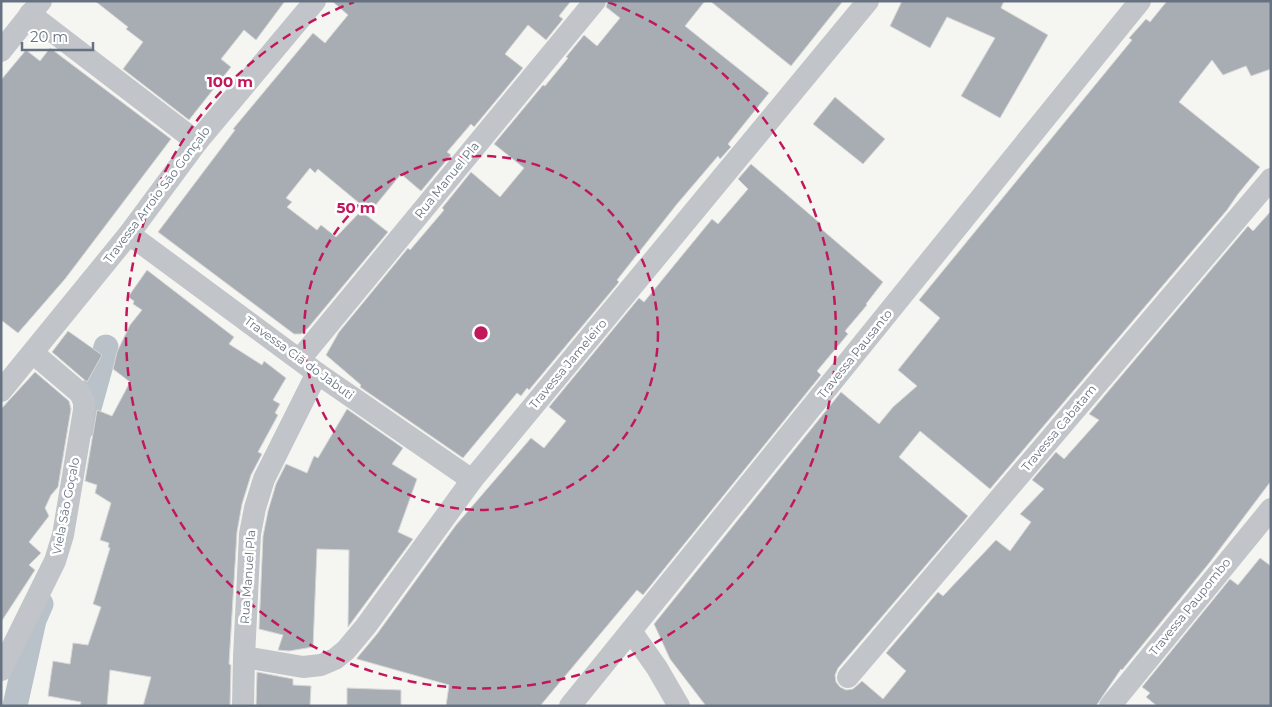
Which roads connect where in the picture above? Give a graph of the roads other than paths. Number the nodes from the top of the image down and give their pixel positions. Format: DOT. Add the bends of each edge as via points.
graph roads {
  1 [pos="315,1"];
  2 [pos="595,1"];
  3 [pos="868,1"];
  4 [pos="1140,1"];
  5 [pos="36,8"];
  6 [pos="1,50"];
  7 [pos="197,142"];
  8 [pos="1271,179"];
  9 [pos="129,234"];
  10 [pos="33,353"];
  11 [pos="308,366"];
  12 [pos="1,391"];
  13 [pos="472,480"];
  14 [pos="1271,509"];
  15 [pos="631,631"];
  16 [pos="244,657"];
  17 [pos="1,670"];
  18 [pos="848,678"];
  19 [pos="243,706"];
  20 [pos="570,706"];
  21 [pos="679,706"];
  22 [pos="1110,706"];
  1 -- 7 [label="street, Travessa Arroio São Gonçalo"];
  2 -- 11 [label="street, Rua Manuel Pla"];
  3 -- 13 [label="street, Travessa Jameleiro"];
  4 -- 15 [label="street, Travessa Pausanto"];
  5 -- 6 [label="street"];
  5 -- 7 [label="street"];
  7 -- 9 [label="street, Travessa Arroio São Gonçalo"];
  8 -- 18 [label="street, Travessa Cabatam"];
  9 -- 10 [label="street, Travessa Arroio São Gonçalo"];
  9 -- 11 [label="street, Travessa Ciã do Jabuti"];
  10 -- 12 [label="street, Travessa Arroio São Gonçalo"];
  10 -- 17 [label="street, Viela São Goçalo" via="80,393 84,410 63,535 55,561"];
  11 -- 13 [label="street, Travessa Ciã do Jabuti"];
  11 -- 16 [label="street, Rua Manuel Pla" via="255,508 250,534"];
  13 -- 16 [label="street, Travessa Jameleiro" via="366,626 335,659 303,667"];
  14 -- 22 [label="street, Travessa Paupombo"];
  15 -- 20 [label="street, Travessa Pausanto"];
  15 -- 21 [label="street"];
  16 -- 19 [label="street, Rua Manuel Pla"];
}
